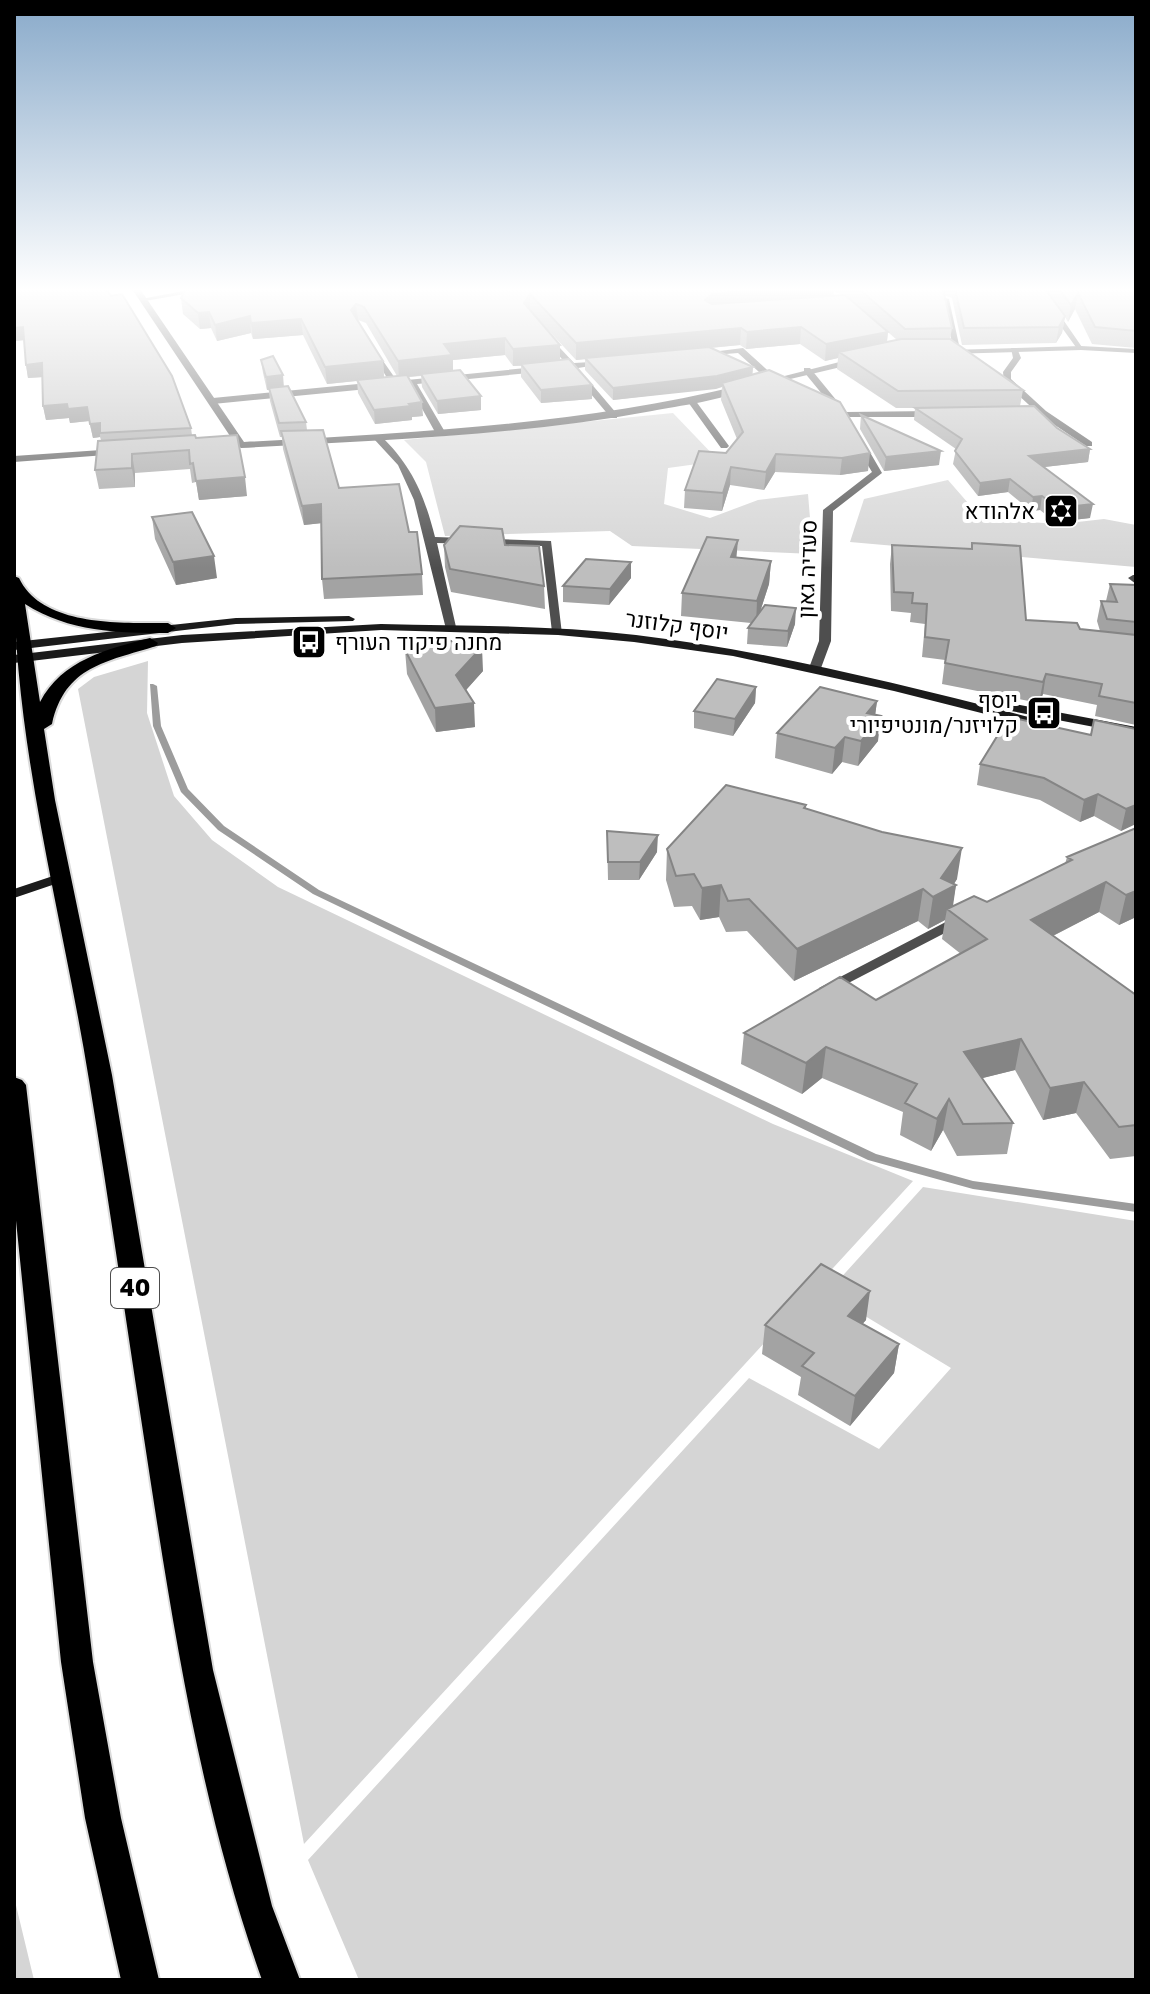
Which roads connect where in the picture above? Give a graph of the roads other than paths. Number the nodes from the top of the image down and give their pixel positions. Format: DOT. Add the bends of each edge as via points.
graph roads {
  1 [pos="200,382"];
  2 [pos="412,382"];
  3 [pos="586,382"];
  4 [pos="765,382"];
  5 [pos="817,382"];
  6 [pos="1009,382"];
  7 [pos="395,384"];
  8 [pos="213,401"];
  9 [pos="692,402"];
  10 [pos="1028,413"];
  11 [pos="1043,413"];
  12 [pos="951,414"];
  13 [pos="844,415"];
  14 [pos="614,416"];
  15 [pos="440,432"];
  16 [pos="377,437"];
  17 [pos="1089,444"];
  18 [pos="241,445"];
  19 [pos="226,446"];
  20 [pos="724,446"];
  21 [pos="133,451"];
  22 [pos="14,459"];
  23 [pos="430,540"];
  24 [pos="15,586"];
  25 [pos="450,627"];
  26 [pos="168,628"];
  27 [pos="558,632"];
  28 [pos="150,643"];
  29 [pos="20,652"];
  30 [pos="815,668"];
  31 [pos="895,687"];
  32 [pos="1136,731"];
  33 [pos="1136,744"];
  34 [pos="39,749"];
  35 [pos="62,877"];
  36 [pos="14,881"];
  37 [pos="14,894"];
  38 [pos="983,908"];
  39 [pos="819,993"];
  40 [pos="14,1085"];
  41 [pos="140,1980"];
  42 [pos="281,1980"];
  1 -- 8 [label="street"];
  2 -- 7 [label="street"];
  2 -- 15 [label="street"];
  3 -- 14 [label="street"];
  4 -- 9 [label="street"];
  5 -- 13 [label="street, סעדיה גאון"];
  6 -- 11 [label="street"];
  7 -- 8 [label="street"];
  8 -- 18 [label="street"];
  9 -- 14 [label="street"];
  9 -- 20 [label="street"];
  10 -- 11 [label="street"];
  11 -- 17 [label="street"];
  12 -- 13 [label="street"];
  13 -- 30 [label="street, סעדיה גאון" via="877,473 828,510 825,641"];
  14 -- 15 [label="street"];
  15 -- 16 [label="street"];
  16 -- 18 [label="street"];
  16 -- 23 [label="street" via="402,463"];
  18 -- 19 [label="street"];
  21 -- 22 [label="street"];
  23 -- 25 [label="street"];
  23 -- 27 [label="street" via="547,543"];
  24 -- 26 [label="highway" via="35,606 70,623"];
  24 -- 29 [label="highway, 40"];
  25 -- 26 [label="main road, יוסף קלוזנר" via="305,617"];
  25 -- 27 [label="main road, יוסף קלוזנר"];
  25 -- 28 [label="main road, יוסף קלוזנר" via="314,630"];
  26 -- 29 [label="main road, יוסף קלוזנר"];
  27 -- 30 [label="main road, יוסף קלוזנר" via="676,643"];
  28 -- 29 [label="main road, יוסף קלוזנר"];
  28 -- 34 [label="highway" via="86,665 54,686 45,703"];
  29 -- 34 [label="highway, 40"];
  30 -- 31 [label="main road, יוסף קלוזנר"];
  31 -- 32 [label="main road, יוסף קלוזנר"];
  31 -- 33 [label="main road, יוסף קלוזנר"];
  34 -- 35 [label="highway, 40"];
  35 -- 36 [label="main road"];
  35 -- 37 [label="main road"];
  35 -- 42 [label="highway, 40" via="100,1075 196,1670 254,1906"];
  38 -- 39 [label="street"];
  40 -- 41 [label="highway" via="77,1662 103,1818"];
}
